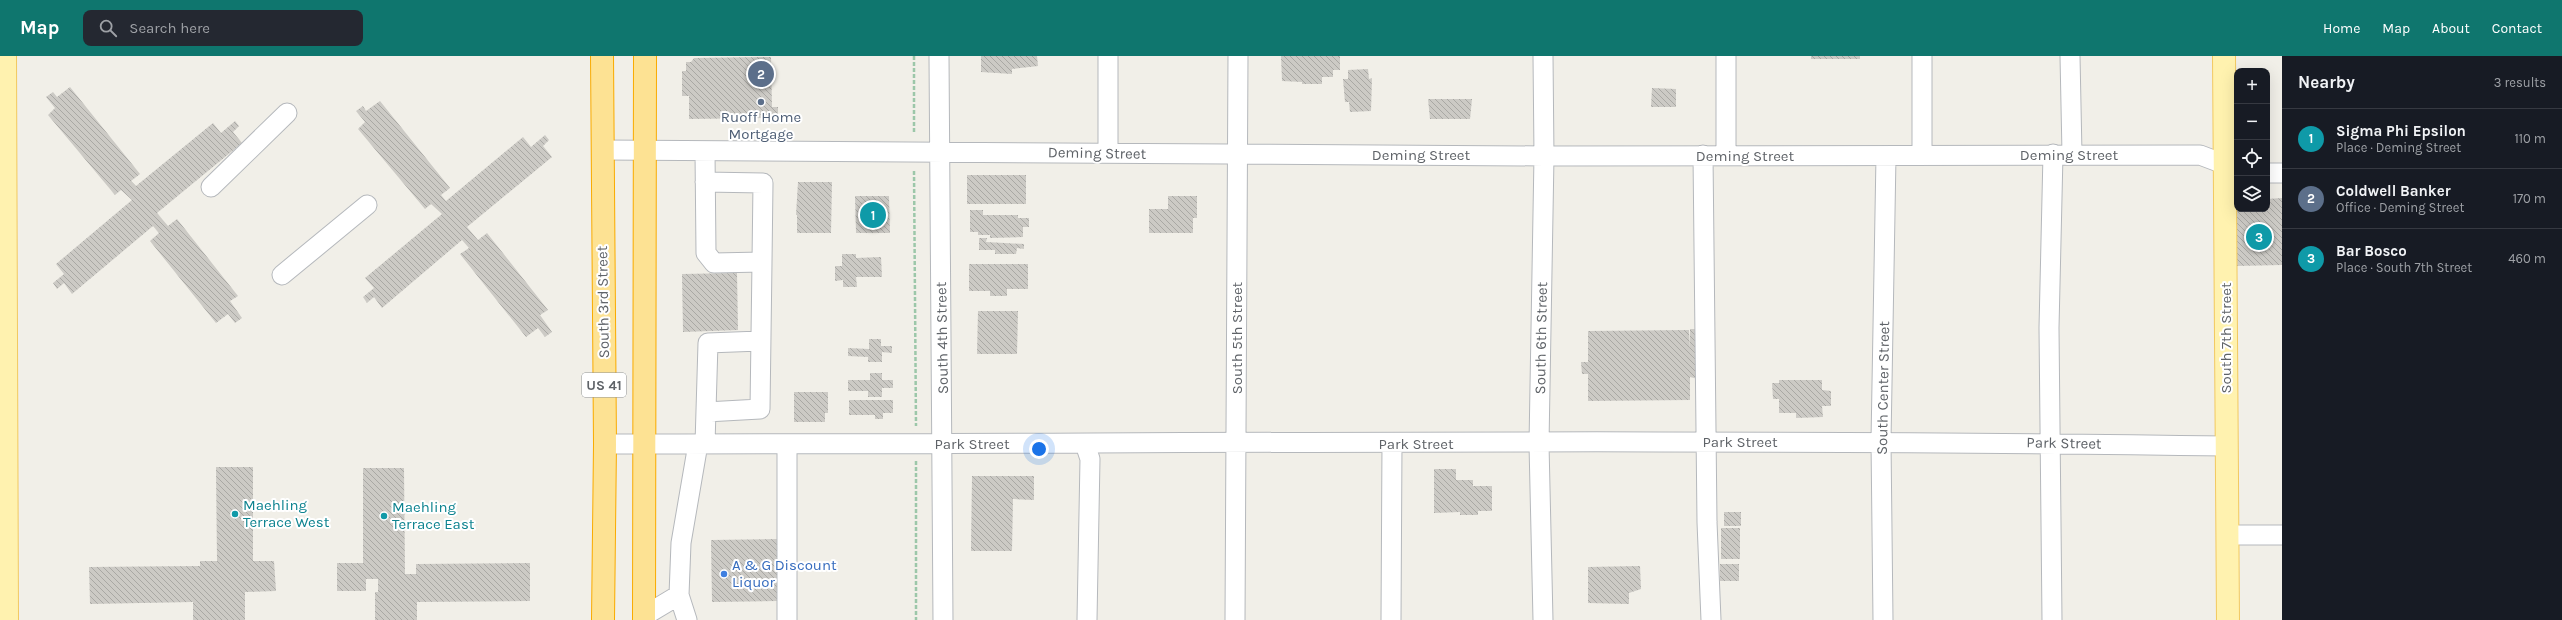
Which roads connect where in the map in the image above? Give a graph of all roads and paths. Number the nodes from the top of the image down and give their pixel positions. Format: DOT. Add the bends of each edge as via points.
graph roads {
  1 [pos="5,56"];
  2 [pos="602,56"];
  3 [pos="645,56"];
  4 [pos="914,56"];
  5 [pos="939,56"];
  6 [pos="1108,56"];
  7 [pos="1238,56"];
  8 [pos="1543,56"];
  9 [pos="1726,56"];
  10 [pos="1922,56"];
  11 [pos="2070,56"];
  12 [pos="2224,56"];
  13 [pos="287,113"];
  14 [pos="602,150"];
  15 [pos="646,150"];
  16 [pos="914,151"];
  17 [pos="705,152"];
  18 [pos="940,152"];
  19 [pos="1108,153"];
  20 [pos="1922,154"];
  21 [pos="2053,154"];
  22 [pos="2072,154"];
  23 [pos="1238,155"];
  24 [pos="1703,155"];
  25 [pos="1726,155"];
  26 [pos="1544,156"];
  27 [pos="1886,156"];
  28 [pos="2231,166"];
  29 [pos="2270,173"];
  30 [pos="2282,173"];
  31 [pos="705,182"];
  32 [pos="211,187"];
  33 [pos="367,205"];
  34 [pos="762,262"];
  35 [pos="282,275"];
  36 [pos="760,341"];
  37 [pos="706,412"];
  38 [pos="1881,441"];
  39 [pos="1707,442"];
  40 [pos="2051,443"];
  41 [pos="605,444"];
  42 [pos="646,444"];
  43 [pos="701,444"];
  44 [pos="787,444"];
  45 [pos="916,444"];
  46 [pos="943,444"];
  47 [pos="1085,444"];
  48 [pos="1237,444"];
  49 [pos="1392,444"];
  50 [pos="1539,444"];
  51 [pos="2227,446"];
  52 [pos="2228,535"];
  53 [pos="2282,535"];
  54 [pos="679,595"];
  55 [pos="644,618"];
  56 [pos="7,620"];
  57 [pos="603,620"];
  58 [pos="687,620"];
  59 [pos="787,620"];
  60 [pos="916,620"];
  61 [pos="943,620"];
  62 [pos="1087,620"];
  63 [pos="1235,620"];
  64 [pos="1392,620"];
  65 [pos="1543,620"];
  66 [pos="1711,620"];
  67 [pos="1883,620"];
  68 [pos="2052,620"];
  69 [pos="2228,620"];
  1 -- 56 [label="main road"];
  2 -- 14 [label="highway, South 3rd Street / US 41"];
  3 -- 15 [label="highway, US 41"];
  4 -- 16 [label="path"];
  5 -- 18 [label="street, South 4th Street"];
  6 -- 19 [label="street"];
  7 -- 23 [label="street, South 5th Street"];
  8 -- 26 [label="street, South 6th Street"];
  9 -- 25 [label="street"];
  10 -- 20 [label="street"];
  11 -- 22 [label="street"];
  12 -- 28 [label="main road, South 7th Street"];
  13 -- 32 [label="street"];
  14 -- 15 [label="street, Deming Street"];
  14 -- 41 [label="highway, South 3rd Street / US 41"];
  15 -- 17 [label="street, Deming Street"];
  15 -- 42 [label="highway, US 41"];
  16 -- 17 [label="street, Deming Street"];
  16 -- 18 [label="street, Deming Street"];
  16 -- 45 [label="path"];
  17 -- 31 [label="street"];
  18 -- 19 [label="street, Deming Street"];
  18 -- 46 [label="street, South 4th Street"];
  19 -- 23 [label="street, Deming Street"];
  20 -- 21 [label="street, Deming Street"];
  20 -- 27 [label="street, Deming Street"];
  21 -- 22 [label="street, Deming Street"];
  21 -- 40 [label="street" via="2049,328"];
  22 -- 28 [label="street, Deming Street" via="2200,155"];
  23 -- 26 [label="street, Deming Street"];
  23 -- 48 [label="street, South 5th Street"];
  24 -- 25 [label="street, Deming Street"];
  24 -- 26 [label="street, Deming Street"];
  24 -- 39 [label="street"];
  25 -- 27 [label="street, Deming Street"];
  26 -- 50 [label="street, South 6th Street"];
  27 -- 38 [label="street, South Center Street"];
  28 -- 51 [label="main road, South 7th Street"];
  29 -- 30 [label="street"];
  31 -- 34 [label="street" via="706,253 714,263"];
  31 -- 34 [label="street" via="763,183"];
  33 -- 35 [label="street"];
  34 -- 36 [label="street"];
  36 -- 37 [label="street" via="708,343"];
  36 -- 37 [label="street" via="760,409"];
  37 -- 43 [label="street"];
  38 -- 39 [label="street, Park Street"];
  38 -- 40 [label="street, Park Street"];
  38 -- 67 [label="street, South Center Street"];
  39 -- 50 [label="street, Park Street"];
  39 -- 66 [label="street"];
  40 -- 51 [label="street, Park Street"];
  40 -- 68 [label="street"];
  41 -- 42 [label="street, Park Street"];
  41 -- 57 [label="highway, South 3rd Street / US 41"];
  42 -- 43 [label="street, Park Street"];
  42 -- 55 [label="highway, US 41"];
  43 -- 44 [label="street, Park Street"];
  43 -- 54 [label="street" via="681,543"];
  44 -- 45 [label="street, Park Street"];
  44 -- 59 [label="street"];
  45 -- 46 [label="street, Park Street"];
  45 -- 60 [label="path"];
  46 -- 47 [label="street, Park Street"];
  46 -- 61 [label="street, South 4th Street"];
  47 -- 48 [label="street, Park Street"];
  47 -- 62 [label="street" via="1090,459"];
  48 -- 49 [label="street, Park Street"];
  48 -- 63 [label="street, South 5th Street"];
  49 -- 50 [label="street, Park Street"];
  49 -- 64 [label="street"];
  50 -- 65 [label="street, South 6th Street"];
  51 -- 52 [label="main road, South 7th Street"];
  52 -- 53 [label="street"];
  52 -- 69 [label="main road, South 7th Street"];
  54 -- 55 [label="street"];
  54 -- 58 [label="street"];
}
